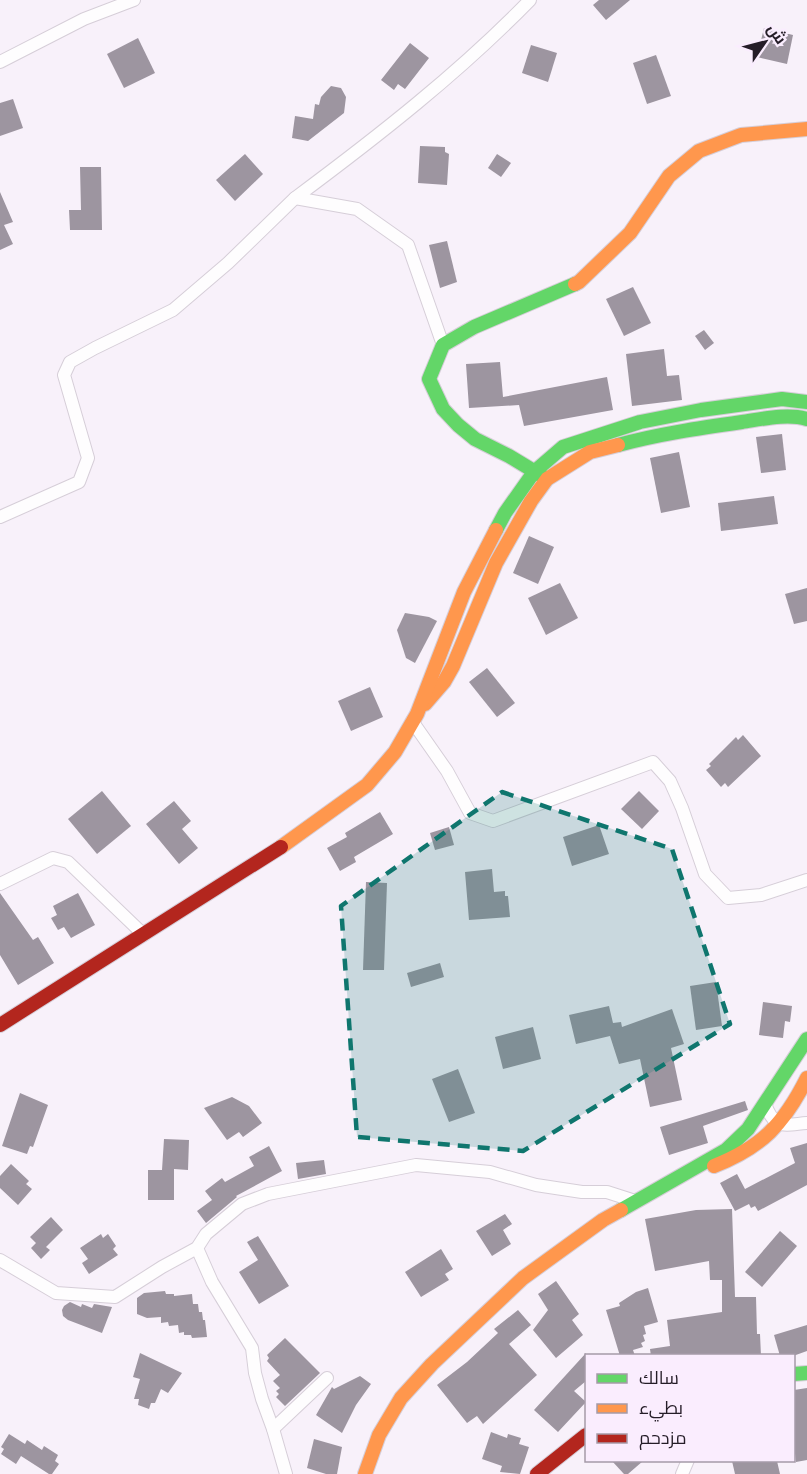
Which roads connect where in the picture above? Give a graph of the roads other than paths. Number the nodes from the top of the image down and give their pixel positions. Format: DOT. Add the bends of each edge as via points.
graph roads {
  1 [pos="134,0"];
  2 [pos="531,0"];
  3 [pos="0,62"];
  4 [pos="807,129"];
  5 [pos="295,198"];
  6 [pos="443,345"];
  7 [pos="807,402"];
  8 [pos="807,419"];
  9 [pos="534,472"];
  10 [pos="547,479"];
  11 [pos="0,517"];
  12 [pos="415,718"];
  13 [pos="807,880"];
  14 [pos="0,884"];
  15 [pos="144,934"];
  16 [pos="0,1025"];
  17 [pos="807,1039"];
  18 [pos="777,1087"];
  19 [pos="805,1087"];
  20 [pos="765,1104"];
  21 [pos="807,1123"];
  22 [pos="780,1125"];
  23 [pos="674,1180"];
  24 [pos="636,1201"];
  25 [pos="197,1248"];
  26 [pos="0,1260"];
  27 [pos="327,1378"];
  28 [pos="273,1429"];
  29 [pos="379,1435"];
  30 [pos="585,1436"];
  31 [pos="286,1474"];
  32 [pos="365,1474"];
  33 [pos="375,1474"];
  34 [pos="537,1474"];
  1 -- 3 [label="street" via="84,19"];
  2 -- 5 [label="street" via="373,140"];
  4 -- 6 [label="main road" via="741,135 699,151 669,176 630,233 579,282 474,327"];
  5 -- 6 [label="street" via="357,209 408,245"];
  5 -- 11 [label="street" via="173,310 70,362 64,375 88,458 79,482"];
  6 -- 9 [label="main road" via="429,379 443,409 475,439"];
  7 -- 9 [label="main road" via="782,399 640,422 563,447"];
  8 -- 10 [label="main road" via="772,418 659,434 590,452"];
  9 -- 10 [label="main road"];
  9 -- 12 [label="main road" via="505,513 464,592"];
  10 -- 12 [label="main road" via="496,563 453,666"];
  12 -- 13 [label="street" via="470,813 492,821 653,762 670,781 705,874 728,898 761,895"];
  12 -- 15 [label="main road" via="395,752 367,785 264,859"];
  14 -- 15 [label="street" via="53,858 68,862"];
  15 -- 16 [label="main road"];
  17 -- 18 [label="main road"];
  18 -- 19 [label="street"];
  18 -- 20 [label="main road"];
  19 -- 22 [label="main road"];
  20 -- 22 [label="street"];
  20 -- 23 [label="main road" via="748,1129 726,1150"];
  21 -- 22 [label="street"];
  22 -- 23 [label="main road" via="736,1157"];
  23 -- 24 [label="main road"];
  24 -- 25 [label="street" via="607,1192 536,1185 490,1172 416,1165 268,1194 242,1204 206,1234"];
  24 -- 29 [label="main road" via="523,1278 400,1398"];
  25 -- 26 [label="street" via="116,1297 56,1293"];
  25 -- 28 [label="street" via="212,1282 252,1348 255,1373"];
  27 -- 28 [label="street"];
  28 -- 31 [label="street"];
  29 -- 32 [label="main road"];
  29 -- 33 [label="main road"];
  30 -- 34 [label="main road"];
}
